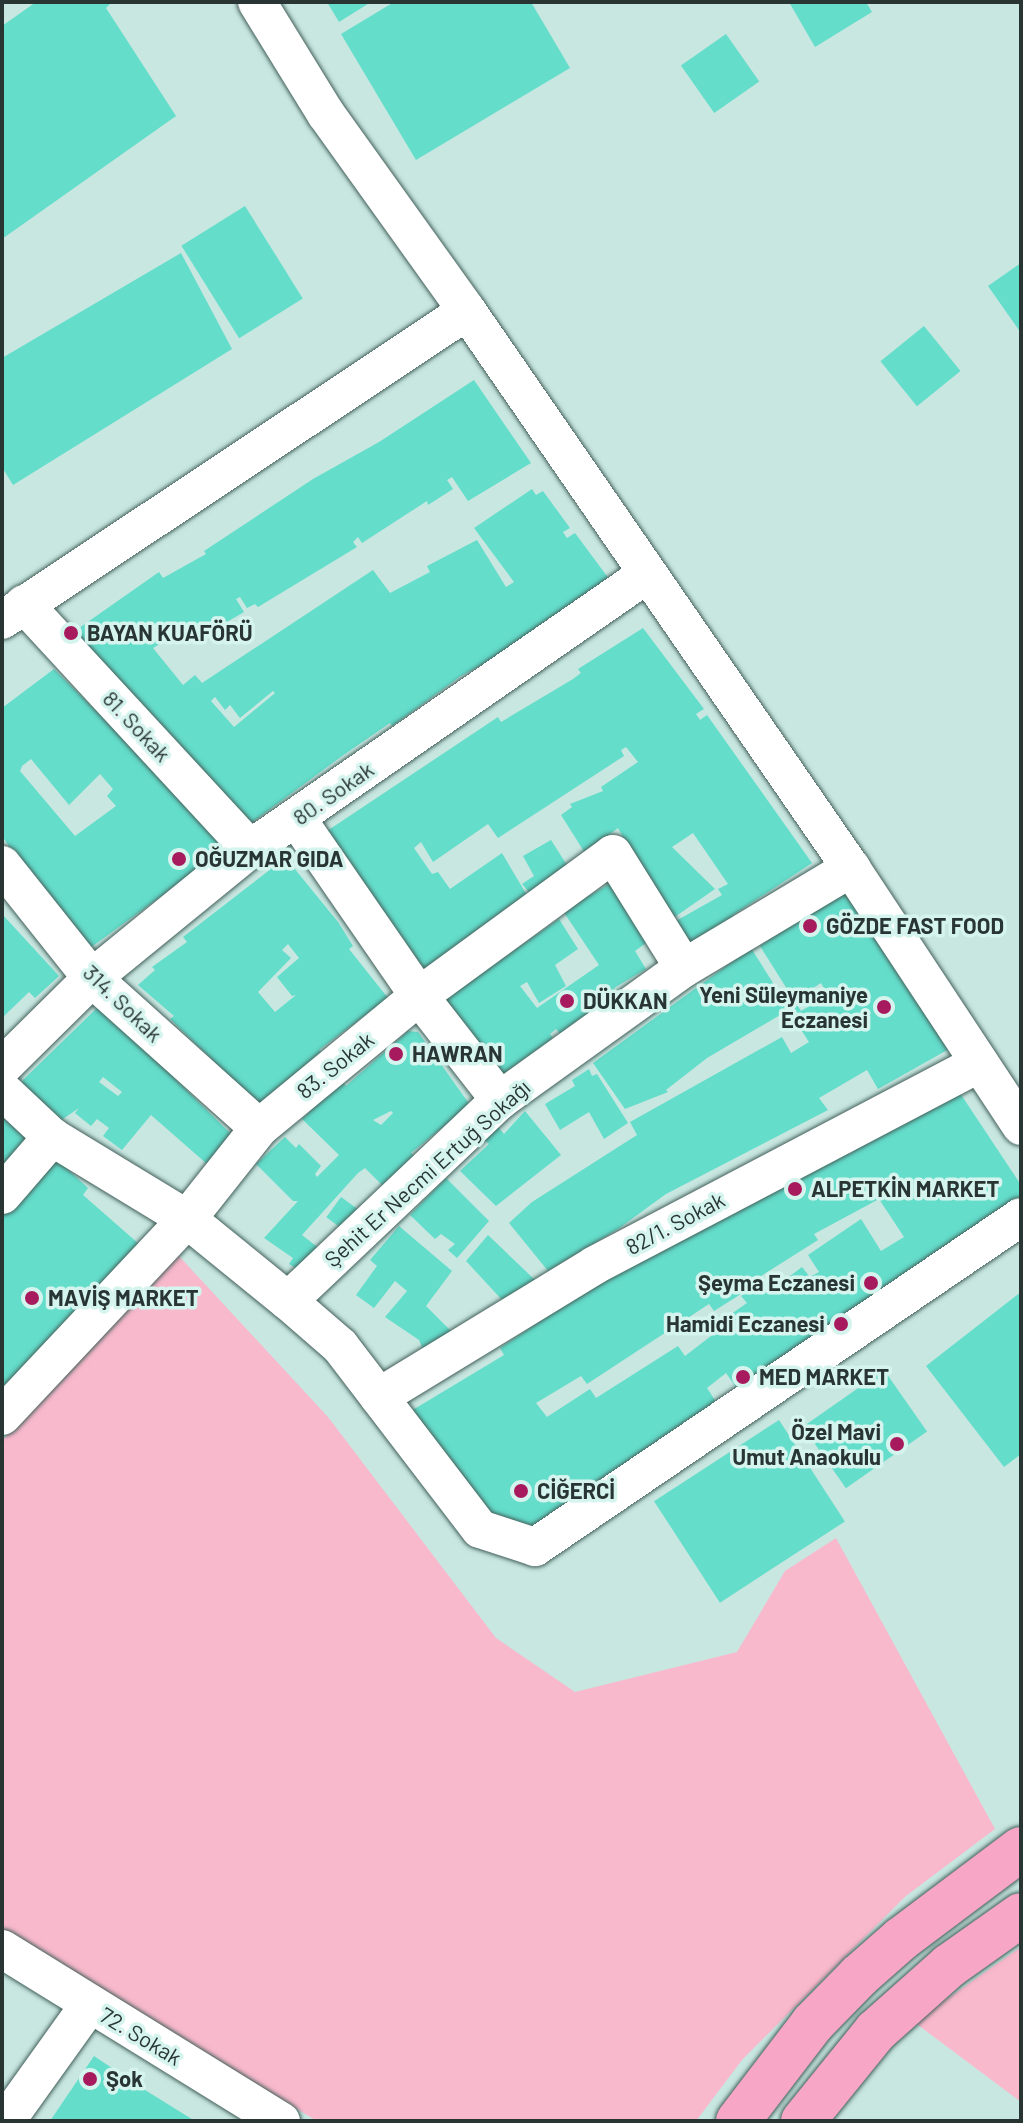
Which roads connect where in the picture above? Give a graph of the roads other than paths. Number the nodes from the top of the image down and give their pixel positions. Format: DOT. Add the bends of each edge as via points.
graph roads {
  1 [pos="257,2"];
  2 [pos="467,311"];
  3 [pos="647,574"];
  4 [pos="13,612"];
  5 [pos="297,819"];
  6 [pos="250,849"];
  7 [pos="2,865"];
  8 [pos="851,868"];
  9 [pos="684,968"];
  10 [pos="92,978"];
  11 [pos="419,996"];
  12 [pos="979,1063"];
  13 [pos="2,1067"];
  14 [pos="2,1090"];
  15 [pos="500,1100"];
  16 [pos="1021,1126"];
  17 [pos="259,1128"];
  18 [pos="52,1137"];
  19 [pos="2,1195"];
  20 [pos="1021,1217"];
  21 [pos="187,1219"];
  22 [pos="288,1301"];
  23 [pos="379,1397"];
  24 [pos="2,1416"];
  25 [pos="1021,1849"];
  26 [pos="1021,1915"];
  27 [pos="2,1949"];
  28 [pos="89,2005"];
  29 [pos="6,2121"];
  30 [pos="281,2121"];
  31 [pos="738,2121"];
  32 [pos="803,2121"];
  1 -- 2 [label="street" via="326,114"];
  2 -- 3 [label="street"];
  2 -- 4 [label="street"];
  3 -- 5 [label="street, 80. Sokak"];
  3 -- 8 [label="street"];
  4 -- 6 [label="street, 81. Sokak"];
  5 -- 6 [label="street, 80. Sokak"];
  5 -- 11 [label="street"];
  6 -- 10 [label="street, 80. Sokak"];
  7 -- 10 [label="street, 314. Sokak"];
  8 -- 9 [label="street, Şehit Er Necmi Ertuğ Sokağı"];
  8 -- 12 [label="street"];
  9 -- 11 [label="street, 83. Sokak" via="613,854"];
  9 -- 15 [label="street, Şehit Er Necmi Ertuğ Sokağı"];
  10 -- 13 [label="street, 80. Sokak"];
  10 -- 17 [label="street, 314. Sokak"];
  11 -- 15 [label="street"];
  11 -- 17 [label="street, 83. Sokak"];
  12 -- 16 [label="street"];
  12 -- 23 [label="street, 82/1. Sokak" via="595,1265"];
  14 -- 18 [label="street"];
  15 -- 22 [label="street, Şehit Er Necmi Ertuğ Sokağı"];
  17 -- 21 [label="street, 83. Sokak"];
  18 -- 19 [label="street"];
  18 -- 21 [label="street"];
  20 -- 23 [label="street" via="535,1547 480,1529"];
  21 -- 22 [label="street"];
  21 -- 24 [label="street, 83. Sokak"];
  22 -- 23 [label="street" via="340,1346"];
  25 -- 31 [label="main road" via="859,1976 804,2034"];
  26 -- 32 [label="main road" via="949,1966 876,2031"];
  27 -- 28 [label="street, 72. Sokak"];
  28 -- 29 [label="street"];
  28 -- 30 [label="street, 72. Sokak"];
}
